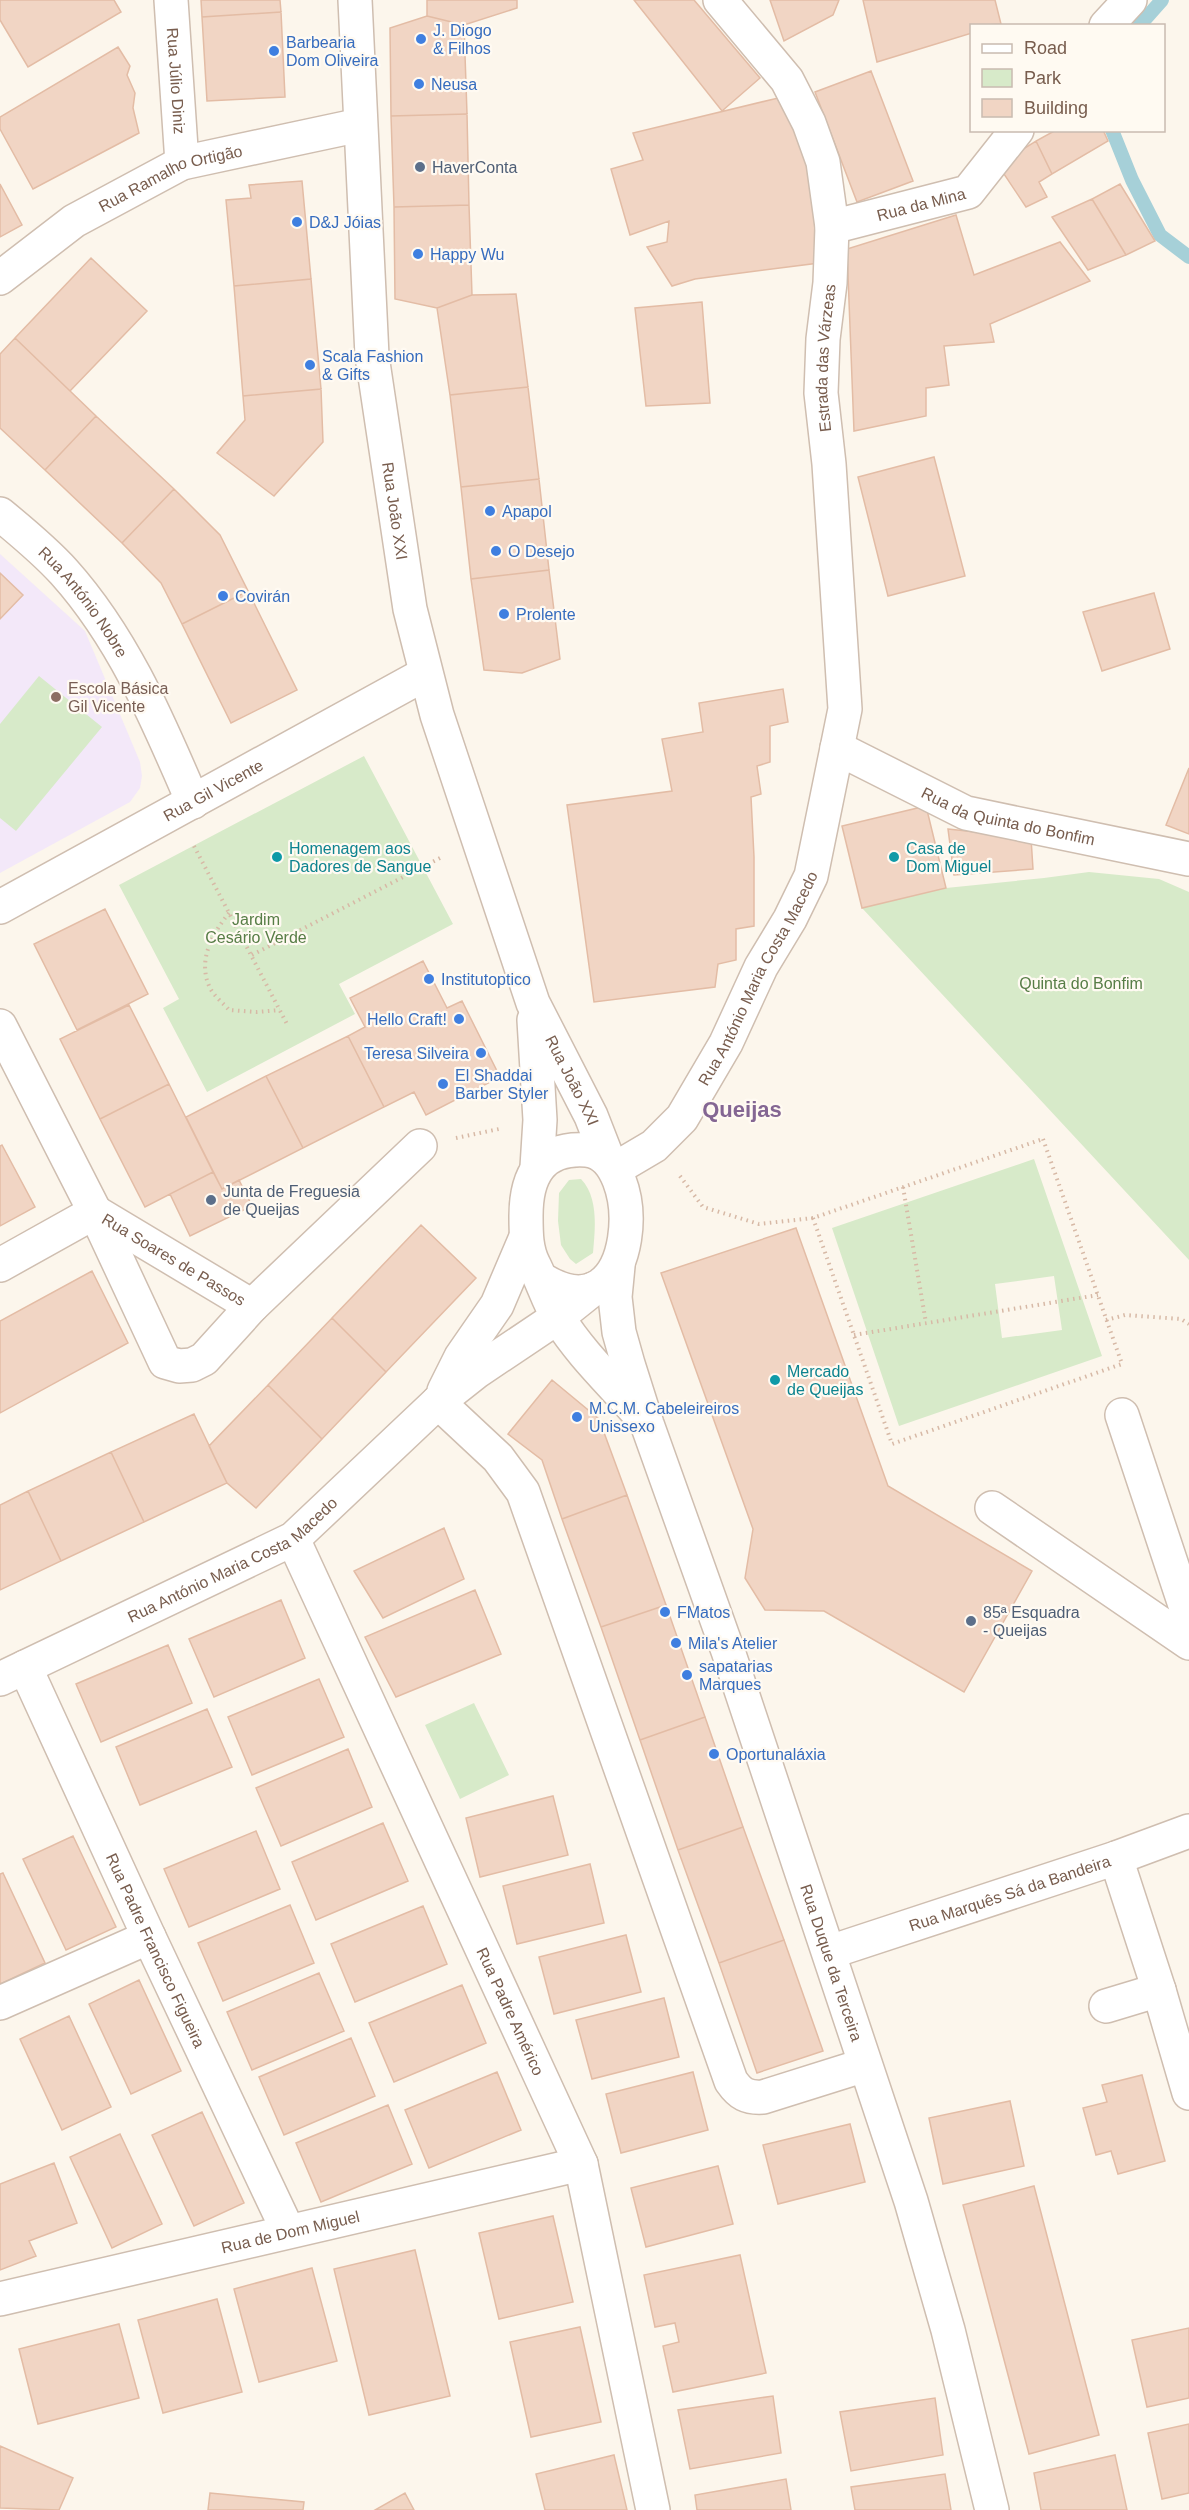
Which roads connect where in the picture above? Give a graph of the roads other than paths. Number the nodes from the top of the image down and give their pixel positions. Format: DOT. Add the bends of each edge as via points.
graph roads {
  1 [pos="171,0"];
  2 [pos="355,0"];
  3 [pos="720,0"];
  4 [pos="1130,0"];
  5 [pos="1108,24"];
  6 [pos="360,125"];
  7 [pos="1015,132"];
  8 [pos="182,163"];
  9 [pos="832,227"];
  10 [pos="0,278"];
  11 [pos="0,514"];
  12 [pos="425,674"];
  13 [pos="837,748"];
  14 [pos="194,802"];
  15 [pos="1189,859"];
  16 [pos="0,907"];
  17 [pos="532,1004"];
  18 [pos="0,1026"];
  19 [pos="420,1146"];
  20 [pos="611,1163"];
  21 [pos="537,1167"];
  22 [pos="95,1212"];
  23 [pos="526,1237"];
  24 [pos="0,1265"];
  25 [pos="618,1266"];
  26 [pos="543,1280"];
  27 [pos="592,1289"];
  28 [pos="252,1306"];
  29 [pos="558,1317"];
  30 [pos="438,1402"];
  31 [pos="1122,1415"];
  32 [pos="647,1424"];
  33 [pos="992,1508"];
  34 [pos="293,1539"];
  35 [pos="1189,1617"];
  36 [pos="1189,1643"];
  37 [pos="13,1673"];
  38 [pos="1189,1831"];
  39 [pos="1116,1858"];
  40 [pos="149,1937"];
  41 [pos="830,1952"];
  42 [pos="1159,1990"];
  43 [pos="0,2004"];
  44 [pos="1106,2006"];
  45 [pos="865,2065"];
  46 [pos="1189,2092"];
  47 [pos="581,2164"];
  48 [pos="288,2231"];
  49 [pos="0,2299"];
  50 [pos="653,2510"];
  51 [pos="992,2510"];
  1 -- 8 [label="street, Rua Júlio Diniz"];
  2 -- 6 [label="street, Rua João XXI"];
  3 -- 9 [label="street, Estrada das Várzeas" via="787,80 809,123 823,162"];
  4 -- 5 [label="street"];
  6 -- 8 [label="street, Rua Ramalho Ortigão"];
  6 -- 12 [label="street, Rua João XXI" via="372,356 410,609"];
  7 -- 9 [label="street, Rua da Mina" via="968,192"];
  8 -- 10 [label="street, Rua Ramalho Ortigão" via="74,221"];
  9 -- 13 [label="street, Estrada das Várzeas" via="821,393 845,709"];
  11 -- 14 [label="street, Rua António Nobre" via="63,571 119,644"];
  12 -- 14 [label="street, Rua Gil Vicente"];
  12 -- 17 [label="street, Rua João XXI"];
  13 -- 15 [label="street, Rua da Quinta do Bonfim" via="966,813"];
  13 -- 20 [label="street, Rua António Maria Costa Macedo" via="811,876 761,967 726,1043 682,1118 654,1146"];
  14 -- 16 [label="street, Rua Gil Vicente"];
  17 -- 20 [label="street, Rua João XXI" via="591,1116"];
  17 -- 21 [label="street, Rua João XXI" via="540,1120"];
  18 -- 22 [label="street, Rua Soares de Passos"];
  19 -- 28 [label="street, Rua Soares de Passos"];
  20 -- 21 [label="street" via="590,1150 573,1149"];
  20 -- 25 [label="street" via="623,1193 626,1223"];
  21 -- 23 [label="street" via="526,1203"];
  22 -- 24 [label="street"];
  22 -- 28 [label="street, Rua Soares de Passos"];
  22 -- 28 [label="street, Rua Soares de Passos" via="165,1362 192,1365 204,1359"];
  23 -- 26 [label="street" via="532,1263"];
  23 -- 30 [label="street, Rua António Maria Costa Macedo" via="497,1305 461,1357"];
  25 -- 27 [label="street" via="608,1280"];
  25 -- 32 [label="street, Rua Duque da Terceira" via="615,1297 620,1332"];
  26 -- 27 [label="street" via="558,1290"];
  26 -- 29 [label="street, Rua Duque da Terceira"];
  27 -- 29 [label="street, Rua António Maria Costa Macedo"];
  29 -- 30 [label="street, Rua António Maria Costa Macedo"];
  29 -- 32 [label="street, Rua Duque da Terceira" via="588,1359"];
  30 -- 34 [label="street, Rua António Maria Costa Macedo"];
  30 -- 45 [label="street" via="498,1458 523,1492 738,2092 750,2098 763,2097"];
  31 -- 35 [label="street"];
  32 -- 41 [label="street, Rua Duque da Terceira"];
  33 -- 36 [label="street"];
  34 -- 37 [label="street, Rua António Maria Costa Macedo"];
  34 -- 47 [label="street, Rua Padre Américo"];
  37 -- 40 [label="street, Rua Padre Francisco Figueira"];
  38 -- 39 [label="street, Rua Marquês Sá da Bandeira"];
  39 -- 41 [label="street, Rua Marquês Sá da Bandeira"];
  39 -- 42 [label="street"];
  40 -- 43 [label="street"];
  40 -- 48 [label="street, Rua Padre Francisco Figueira"];
  41 -- 45 [label="street, Rua Duque da Terceira"];
  42 -- 44 [label="street"];
  42 -- 46 [label="street"];
  45 -- 51 [label="street, Rua Duque da Terceira" via="911,2201 945,2320"];
  47 -- 48 [label="street, Rua de Dom Miguel"];
  47 -- 50 [label="street, Rua Padre Américo"];
  48 -- 49 [label="street, Rua de Dom Miguel"];
}
